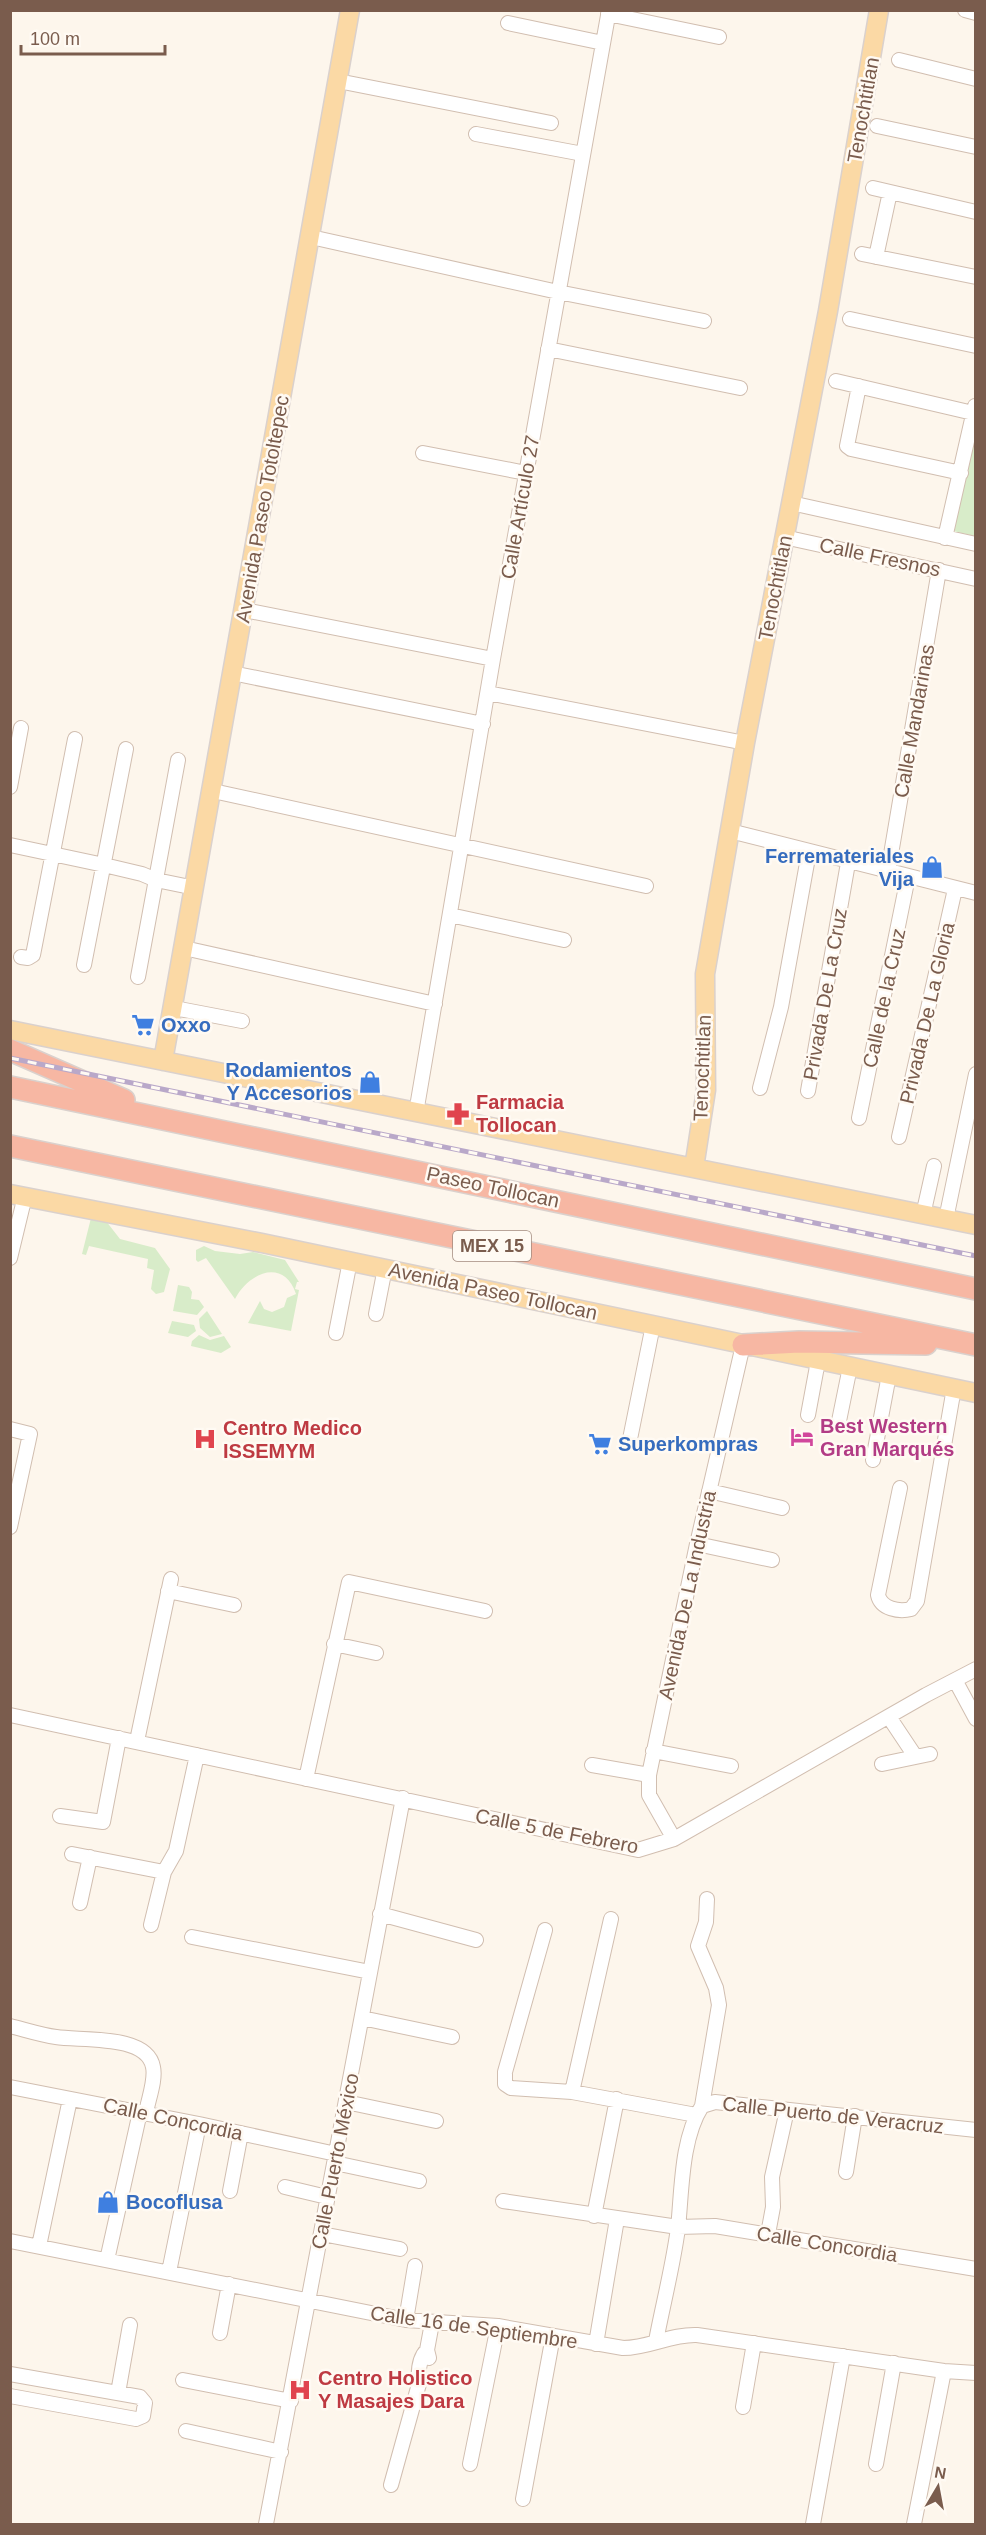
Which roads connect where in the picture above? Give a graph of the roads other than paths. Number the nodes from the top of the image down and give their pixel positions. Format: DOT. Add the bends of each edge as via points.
graph roads {
  1 [pos="879,10"];
  2 [pos="965,10"];
  3 [pos="348,12"];
  4 [pos="609,12"];
  5 [pos="975,13"];
  6 [pos="508,23"];
  7 [pos="719,37"];
  8 [pos="603,43"];
  9 [pos="899,60"];
  10 [pos="975,79"];
  11 [pos="338,81"];
  12 [pos="551,123"];
  13 [pos="877,126"];
  14 [pos="476,134"];
  15 [pos="975,147"];
  16 [pos="583,154"];
  17 [pos="873,188"];
  18 [pos="890,192"];
  19 [pos="975,212"];
  20 [pos="311,237"];
  21 [pos="975,277"];
  22 [pos="558,292"];
  23 [pos="850,319"];
  24 [pos="704,321"];
  25 [pos="975,346"];
  26 [pos="548,349"];
  27 [pos="836,381"];
  28 [pos="859,387"];
  29 [pos="740,388"];
  30 [pos="974,409"];
  31 [pos="423,453"];
  32 [pos="526,473"];
  33 [pos="961,473"];
  34 [pos="791,503"];
  35 [pos="784,537"];
  36 [pos="945,538"];
  37 [pos="975,544"];
  38 [pos="939,570"];
  39 [pos="975,579"];
  40 [pos="244,610"];
  41 [pos="494,659"];
  42 [pos="232,673"];
  43 [pos="488,693"];
  44 [pos="483,724"];
  45 [pos="21,728"];
  46 [pos="75,739"];
  47 [pos="745,743"];
  48 [pos="126,749"];
  49 [pos="178,760"];
  50 [pos="10,787"];
  51 [pos="213,791"];
  52 [pos="730,831"];
  53 [pos="10,845"];
  54 [pos="463,845"];
  55 [pos="809,852"];
  56 [pos="52,854"];
  57 [pos="848,863"];
  58 [pos="104,865"];
  59 [pos="888,872"];
  60 [pos="156,877"];
  61 [pos="908,877"];
  62 [pos="195,884"];
  63 [pos="646,886"];
  64 [pos="955,888"];
  65 [pos="975,893"];
  66 [pos="450,915"];
  67 [pos="564,940"];
  68 [pos="184,948"];
  69 [pos="21,957"];
  70 [pos="84,965"];
  71 [pos="138,977"];
  72 [pos="435,1004"];
  73 [pos="174,1008"];
  74 [pos="242,1021"];
  75 [pos="10,1030"];
  76 [pos="10,1050"];
  77 [pos="163,1061"];
  78 [pos="975,1074"];
  79 [pos="10,1087"];
  80 [pos="760,1089"];
  81 [pos="808,1091"];
  82 [pos="416,1113"];
  83 [pos="859,1118"];
  84 [pos="181,1121"];
  85 [pos="899,1137"];
  86 [pos="10,1146"];
  87 [pos="934,1166"];
  88 [pos="694,1168"];
  89 [pos="18,1195"];
  90 [pos="923,1215"];
  91 [pos="946,1219"];
  92 [pos="975,1225"];
  93 [pos="10,1258"];
  94 [pos="350,1261"];
  95 [pos="385,1268"];
  96 [pos="975,1289"];
  97 [pos="376,1314"];
  98 [pos="653,1325"];
  99 [pos="336,1334"];
  100 [pos="975,1345"];
  101 [pos="743,1346"];
  102 [pos="818,1361"];
  103 [pos="850,1367"];
  104 [pos="889,1375"];
  105 [pos="954,1388"];
  106 [pos="975,1393"];
  107 [pos="808,1415"];
  108 [pos="839,1421"];
  109 [pos="10,1429"];
  110 [pos="630,1439"];
  111 [pos="873,1460"];
  112 [pos="900,1488"];
  113 [pos="709,1491"];
  114 [pos="782,1508"];
  115 [pos="10,1527"];
  116 [pos="697,1544"];
  117 [pos="772,1560"];
  118 [pos="234,1605"];
  119 [pos="485,1611"];
  120 [pos="334,1644"];
  121 [pos="376,1653"];
  122 [pos="975,1669"];
  123 [pos="955,1680"];
  124 [pos="10,1715"];
  125 [pos="889,1717"];
  126 [pos="975,1719"];
  127 [pos="119,1738"];
  128 [pos="137,1742"];
  129 [pos="653,1751"];
  130 [pos="930,1754"];
  131 [pos="197,1755"];
  132 [pos="915,1756"];
  133 [pos="882,1764"];
  134 [pos="592,1765"];
  135 [pos="731,1766"];
  136 [pos="649,1775"];
  137 [pos="306,1779"];
  138 [pos="403,1798"];
  139 [pos="60,1816"];
  140 [pos="674,1839"];
  141 [pos="72,1854"];
  142 [pos="90,1857"];
  143 [pos="164,1872"];
  144 [pos="707,1899"];
  145 [pos="80,1903"];
  146 [pos="380,1914"];
  147 [pos="611,1919"];
  148 [pos="151,1925"];
  149 [pos="545,1929"];
  150 [pos="192,1937"];
  151 [pos="477,1940"];
  152 [pos="370,1972"];
  153 [pos="362,2018"];
  154 [pos="10,2026"];
  155 [pos="452,2037"];
  156 [pos="10,2087"];
  157 [pos="572,2092"];
  158 [pos="70,2098"];
  159 [pos="616,2099"];
  160 [pos="346,2102"];
  161 [pos="787,2109"];
  162 [pos="699,2111"];
  163 [pos="143,2112"];
  164 [pos="855,2116"];
  165 [pos="436,2121"];
  166 [pos="199,2124"];
  167 [pos="975,2130"];
  168 [pos="241,2133"];
  169 [pos="335,2158"];
  170 [pos="846,2172"];
  171 [pos="419,2181"];
  172 [pos="285,2187"];
  173 [pos="230,2191"];
  174 [pos="327,2197"];
  175 [pos="503,2201"];
  176 [pos="594,2216"];
  177 [pos="616,2219"];
  178 [pos="678,2227"];
  179 [pos="322,2234"];
  180 [pos="768,2234"];
  181 [pos="10,2241"];
  182 [pos="39,2246"];
  183 [pos="400,2248"];
  184 [pos="107,2260"];
  185 [pos="415,2265"];
  186 [pos="975,2269"];
  187 [pos="170,2272"];
  188 [pos="228,2284"];
  189 [pos="309,2300"];
  190 [pos="406,2320"];
  191 [pos="432,2323"];
  192 [pos="130,2325"];
  193 [pos="498,2326"];
  194 [pos="220,2333"];
  195 [pos="553,2336"];
  196 [pos="656,2341"];
  197 [pos="754,2343"];
  198 [pos="596,2344"];
  199 [pos="843,2356"];
  200 [pos="894,2363"];
  201 [pos="944,2371"];
  202 [pos="975,2373"];
  203 [pos="10,2374"];
  204 [pos="36,2379"];
  205 [pos="183,2380"];
  206 [pos="118,2393"];
  207 [pos="10,2396"];
  208 [pos="32,2400"];
  209 [pos="291,2401"];
  210 [pos="743,2407"];
  211 [pos="186,2431"];
  212 [pos="281,2452"];
  213 [pos="470,2464"];
  214 [pos="876,2464"];
  215 [pos="391,2485"];
  216 [pos="523,2499"];
  217 [pos="266,2524"];
  218 [pos="813,2524"];
  219 [pos="914,2524"];
  1 -- 34 [label="main road, Tenochtitlan"];
  2 -- 5 [label="street"];
  3 -- 11 [label="main road, Avenida Paseo Totoltepec"];
  4 -- 7 [label="street"];
  4 -- 8 [label="street, Calle Artículo 27"];
  6 -- 8 [label="street"];
  8 -- 16 [label="street, Calle Artículo 27"];
  9 -- 10 [label="street"];
  11 -- 12 [label="street"];
  11 -- 20 [label="main road, Avenida Paseo Totoltepec"];
  13 -- 15 [label="street"];
  14 -- 16 [label="street"];
  16 -- 22 [label="street, Calle Artículo 27"];
  17 -- 18 [label="street"];
  18 -- 19 [label="street"];
  18 -- 21 [label="street" via="869,255"];
  20 -- 22 [label="street"];
  20 -- 40 [label="main road, Avenida Paseo Totoltepec"];
  22 -- 24 [label="street"];
  22 -- 26 [label="street, Calle Artículo 27"];
  23 -- 25 [label="street"];
  26 -- 29 [label="street"];
  26 -- 32 [label="street, Calle Artículo 27"];
  27 -- 28 [label="street"];
  28 -- 30 [label="street"];
  28 -- 33 [label="street" via="847,446"];
  30 -- 33 [label="street"];
  31 -- 32 [label="street"];
  32 -- 41 [label="street, Calle Artículo 27"];
  33 -- 36 [label="street"];
  34 -- 35 [label="main road, Tenochtitlan"];
  34 -- 36 [label="street"];
  35 -- 38 [label="street, Calle Fresnos"];
  35 -- 47 [label="main road, Tenochtitlan"];
  36 -- 37 [label="street"];
  38 -- 39 [label="street, Calle Fresnos"];
  38 -- 59 [label="street, Calle Mandarinas"];
  40 -- 41 [label="street"];
  40 -- 42 [label="main road, Avenida Paseo Totoltepec"];
  41 -- 43 [label="street, Calle Artículo 27"];
  42 -- 44 [label="street"];
  42 -- 51 [label="main road, Avenida Paseo Totoltepec"];
  43 -- 44 [label="street, Calle Artículo 27"];
  43 -- 47 [label="street"];
  44 -- 54 [label="street, Calle Artículo 27"];
  45 -- 50 [label="street"];
  46 -- 56 [label="street"];
  47 -- 52 [label="main road, Tenochtitlan"];
  48 -- 58 [label="street"];
  49 -- 60 [label="street"];
  51 -- 54 [label="street"];
  51 -- 62 [label="main road, Avenida Paseo Totoltepec"];
  52 -- 55 [label="street"];
  52 -- 88 [label="main road, Tenochtitlan" via="705,974 706,1090"];
  53 -- 56 [label="street"];
  54 -- 63 [label="street"];
  54 -- 66 [label="street, Calle Artículo 27"];
  55 -- 57 [label="street"];
  55 -- 80 [label="street" via="781,1007"];
  56 -- 58 [label="street"];
  56 -- 69 [label="street" via="33,955"];
  57 -- 59 [label="street"];
  57 -- 81 [label="street, Privada De La Cruz"];
  58 -- 60 [label="street"];
  58 -- 70 [label="street"];
  59 -- 61 [label="street"];
  60 -- 62 [label="street"];
  60 -- 71 [label="street"];
  61 -- 64 [label="street"];
  61 -- 83 [label="street, Calle de la Cruz"];
  62 -- 68 [label="main road, Avenida Paseo Totoltepec"];
  64 -- 65 [label="street"];
  64 -- 85 [label="street, Privada De La Gloria"];
  66 -- 67 [label="street"];
  66 -- 72 [label="street, Calle Artículo 27"];
  68 -- 72 [label="street"];
  68 -- 73 [label="main road, Avenida Paseo Totoltepec"];
  72 -- 82 [label="street, Calle Artículo 27"];
  73 -- 74 [label="street"];
  73 -- 77 [label="main road, Avenida Paseo Totoltepec"];
  75 -- 77 [label="main road"];
  76 -- 84 [label="highway"];
  77 -- 82 [label="main road"];
  78 -- 91 [label="street"];
  79 -- 84 [label="highway, Paseo Tollocan"];
  82 -- 88 [label="main road"];
  84 -- 96 [label="highway, Paseo Tollocan"];
  86 -- 100 [label="highway, MEX 15"];
  87 -- 90 [label="street"];
  88 -- 90 [label="main road"];
  89 -- 93 [label="street"];
  89 -- 94 [label="main road, Avenida Paseo Tollocan"];
  90 -- 91 [label="main road"];
  91 -- 92 [label="main road"];
  94 -- 95 [label="main road, Avenida Paseo Tollocan"];
  94 -- 99 [label="street"];
  95 -- 97 [label="street"];
  95 -- 98 [label="main road, Avenida Paseo Tollocan"];
  98 -- 101 [label="main road, Avenida Paseo Tollocan"];
  98 -- 110 [label="street"];
  100 -- 101 [label="highway" via="799,1342"];
  101 -- 102 [label="main road, Avenida Paseo Tollocan"];
  101 -- 113 [label="street, Avenida De La Industria"];
  102 -- 103 [label="main road, Avenida Paseo Tollocan"];
  102 -- 107 [label="street"];
  103 -- 104 [label="main road, Avenida Paseo Tollocan"];
  103 -- 108 [label="street"];
  104 -- 105 [label="main road, Avenida Paseo Tollocan"];
  104 -- 111 [label="street"];
  105 -- 106 [label="main road, Avenida Paseo Tollocan"];
  105 -- 112 [label="street" via="917,1601 912,1609 906,1610 885,1606 878,1595"];
  109 -- 115 [label="street" via="30,1434"];
  113 -- 114 [label="street"];
  113 -- 116 [label="street, Avenida De La Industria"];
  116 -- 117 [label="street"];
  116 -- 129 [label="street, Avenida De La Industria"];
  118 -- 128 [label="street" via="170,1585"];
  119 -- 120 [label="street" via="349,1582"];
  120 -- 121 [label="street"];
  120 -- 137 [label="street"];
  122 -- 123 [label="street, Calle 5 de Febrero"];
  123 -- 125 [label="street, Calle 5 de Febrero"];
  123 -- 126 [label="street"];
  124 -- 127 [label="street, Calle 5 de Febrero"];
  125 -- 132 [label="street"];
  125 -- 140 [label="street, Calle 5 de Febrero"];
  127 -- 128 [label="street, Calle 5 de Febrero"];
  127 -- 139 [label="street" via="103,1822"];
  128 -- 131 [label="street, Calle 5 de Febrero"];
  129 -- 135 [label="street"];
  129 -- 136 [label="street, Avenida De La Industria"];
  130 -- 132 [label="street"];
  131 -- 137 [label="street, Calle 5 de Febrero"];
  131 -- 143 [label="street" via="176,1851"];
  132 -- 133 [label="street"];
  134 -- 136 [label="street"];
  136 -- 140 [label="street, Avenida De La Industria" via="649,1795"];
  137 -- 138 [label="street, Calle 5 de Febrero"];
  138 -- 140 [label="street, Calle 5 de Febrero" via="632,1850"];
  138 -- 146 [label="street, Calle Puerto México"];
  141 -- 142 [label="street"];
  142 -- 143 [label="street"];
  142 -- 145 [label="street"];
  143 -- 148 [label="street"];
  144 -- 162 [label="street" via="706,1922 698,1946 719,2005"];
  146 -- 151 [label="street"];
  146 -- 152 [label="street, Calle Puerto México"];
  147 -- 157 [label="street"];
  149 -- 157 [label="street, Calle Puerto de Veracruz" via="504,2081 511,2088"];
  150 -- 152 [label="street"];
  152 -- 153 [label="street, Calle Puerto México"];
  153 -- 155 [label="street"];
  153 -- 160 [label="street, Calle Puerto México"];
  154 -- 163 [label="street" via="58,2038 93,2039 143,2050 154,2069"];
  156 -- 158 [label="street, Calle Concordia"];
  157 -- 159 [label="street, Calle Puerto de Veracruz"];
  158 -- 163 [label="street, Calle Concordia"];
  158 -- 182 [label="street"];
  159 -- 162 [label="street, Calle Puerto de Veracruz"];
  159 -- 176 [label="street"];
  160 -- 165 [label="street"];
  160 -- 169 [label="street, Calle Puerto México"];
  161 -- 162 [label="street, Calle Puerto de Veracruz" via="715,2102"];
  161 -- 164 [label="street, Calle Puerto de Veracruz"];
  161 -- 180 [label="street" via="772,2177 773,2207"];
  162 -- 178 [label="street" via="681,2183"];
  163 -- 166 [label="street, Calle Concordia"];
  163 -- 184 [label="street"];
  164 -- 167 [label="street, Calle Puerto de Veracruz"];
  164 -- 170 [label="street"];
  166 -- 168 [label="street, Calle Concordia"];
  166 -- 187 [label="street"];
  168 -- 169 [label="street, Calle Concordia"];
  168 -- 173 [label="street"];
  169 -- 171 [label="street, Calle Concordia"];
  169 -- 174 [label="street, Calle Puerto México"];
  172 -- 174 [label="street"];
  174 -- 179 [label="street, Calle Puerto México"];
  175 -- 176 [label="street, Calle Concordia"];
  176 -- 177 [label="street, Calle Concordia"];
  177 -- 178 [label="street, Calle Concordia"];
  177 -- 198 [label="street"];
  178 -- 180 [label="street, Calle Concordia" via="705,2225"];
  178 -- 196 [label="street"];
  179 -- 183 [label="street"];
  179 -- 189 [label="street, Calle Puerto México"];
  180 -- 186 [label="street, Calle Concordia"];
  181 -- 182 [label="street, Calle 16 de Septiembre"];
  182 -- 184 [label="street, Calle 16 de Septiembre"];
  184 -- 187 [label="street, Calle 16 de Septiembre"];
  185 -- 190 [label="street"];
  187 -- 188 [label="street, Calle 16 de Septiembre"];
  188 -- 189 [label="street, Calle 16 de Septiembre"];
  188 -- 194 [label="street"];
  189 -- 190 [label="street, Calle 16 de Septiembre"];
  189 -- 209 [label="street, Calle Puerto México"];
  190 -- 191 [label="street, Calle 16 de Septiembre"];
  191 -- 193 [label="street, Calle 16 de Septiembre"];
  191 -- 215 [label="street" via="424,2378 419,2384"];
  192 -- 206 [label="street"];
  193 -- 195 [label="street, Calle 16 de Septiembre"];
  193 -- 213 [label="street"];
  195 -- 198 [label="street, Calle 16 de Septiembre"];
  195 -- 216 [label="street"];
  196 -- 197 [label="street, Calle 16 de Septiembre" via="687,2335"];
  196 -- 198 [label="street, Calle 16 de Septiembre" via="631,2348"];
  197 -- 199 [label="street, Calle 16 de Septiembre"];
  197 -- 210 [label="street"];
  199 -- 200 [label="street, Calle 16 de Septiembre"];
  199 -- 218 [label="street"];
  200 -- 201 [label="street, Calle 16 de Septiembre"];
  200 -- 214 [label="street"];
  201 -- 202 [label="street, Calle 16 de Septiembre"];
  201 -- 219 [label="street"];
  203 -- 204 [label="street"];
  204 -- 206 [label="street"];
  204 -- 208 [label="street"];
  205 -- 209 [label="street"];
  206 -- 208 [label="street" via="143,2399 143,2416 136,2419"];
  207 -- 208 [label="street"];
  209 -- 212 [label="street, Calle Puerto México"];
  211 -- 212 [label="street"];
  212 -- 217 [label="street, Calle Puerto México"];
}
